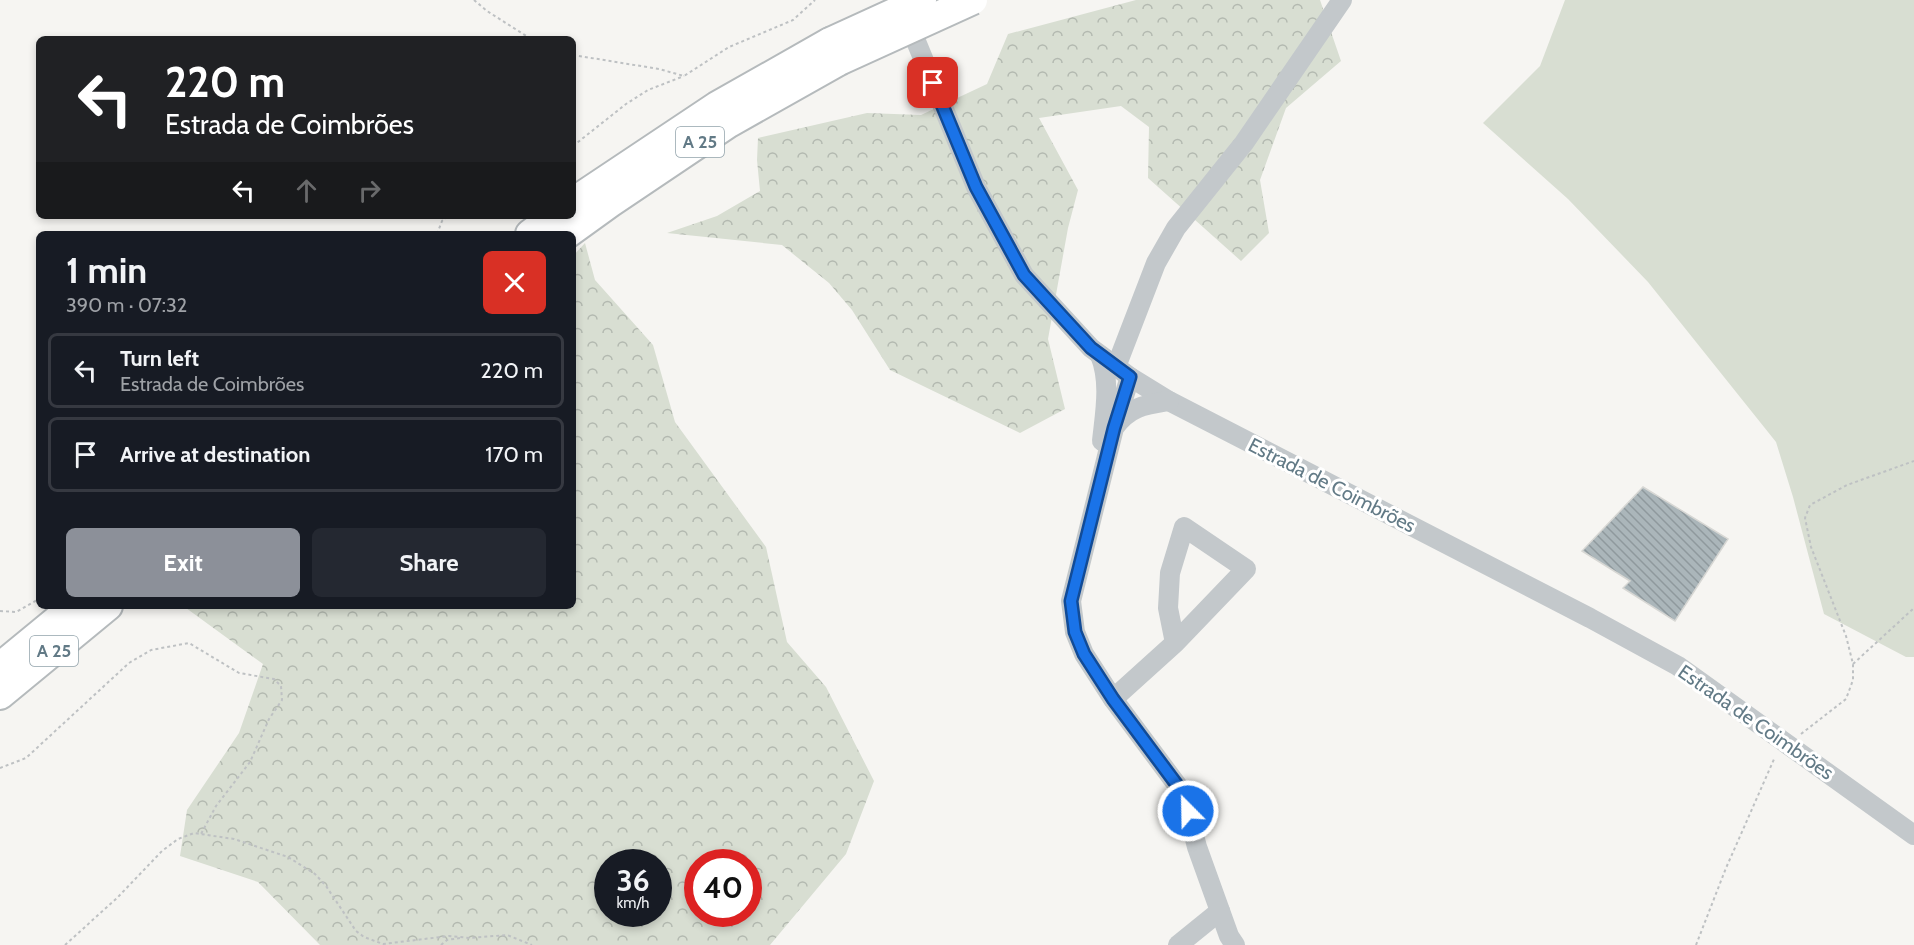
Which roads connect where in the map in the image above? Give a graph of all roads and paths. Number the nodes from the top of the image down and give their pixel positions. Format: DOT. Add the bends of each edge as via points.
graph roads {
  1 [pos="474,0"];
  2 [pos="815,0"];
  3 [pos="899,0"];
  4 [pos="922,0"];
  5 [pos="973,0"];
  6 [pos="1342,0"];
  7 [pos="526,36"];
  8 [pos="835,52"];
  9 [pos="576,55"];
  10 [pos="684,76"];
  11 [pos="576,144"];
  12 [pos="576,200"];
  13 [pos="550,219"];
  14 [pos="534,231"];
  15 [pos="571,231"];
  16 [pos="1100,355"];
  17 [pos="1123,372"];
  18 [pos="1169,401"];
  19 [pos="1114,428"];
  20 [pos="1914,461"];
  21 [pos="1096,497"];
  22 [pos="36,601"];
  23 [pos="1914,608"];
  24 [pos="70,609"];
  25 [pos="104,609"];
  26 [pos="0,611"];
  27 [pos="1175,643"];
  28 [pos="1853,664"];
  29 [pos="0,668"];
  30 [pos="0,695"];
  31 [pos="1113,699"];
  32 [pos="1785,743"];
  33 [pos="0,768"];
  34 [pos="200,834"];
  35 [pos="1914,834"];
  36 [pos="1220,911"];
  37 [pos="465,937"];
  38 [pos="65,945"];
  39 [pos="441,945"];
  40 [pos="532,945"];
  41 [pos="1178,945"];
  42 [pos="1235,945"];
  43 [pos="1696,945"];
  1 -- 7 [label="path"];
  2 -- 10 [label="path" via="793,20 729,47"];
  3 -- 16 [label="street, Estrada de Coimbrões" via="976,187 1024,275"];
  4 -- 8 [label="highway, A 25, bridge"];
  5 -- 8 [label="highway, A 25, bridge"];
  6 -- 17 [label="street" via="1244,143 1176,228 1156,262"];
  8 -- 12 [label="highway, A 25" via="717,106"];
  8 -- 15 [label="highway, A 25"];
  9 -- 10 [label="path"];
  10 -- 11 [label="path" via="648,90"];
  13 -- 14 [label="highway"];
  16 -- 17 [label="street, Estrada de Coimbrões"];
  16 -- 21 [label="street" via="1106,407"];
  17 -- 18 [label="street, Estrada de Coimbrões"];
  17 -- 19 [label="street"];
  18 -- 19 [label="street" via="1124,414"];
  18 -- 32 [label="street, Estrada de Coimbrões" via="1640,645 1677,666"];
  19 -- 21 [label="street"];
  20 -- 28 [label="path" via="1828,494 1810,505 1805,518 1811,547"];
  21 -- 31 [label="street" via="1071,601 1075,632 1084,654"];
  22 -- 26 [label="path" via="16,612"];
  23 -- 28 [label="path"];
  24 -- 29 [label="highway, A 25"];
  25 -- 30 [label="highway, A 25"];
  27 -- 27 [label="street" via="1246,569 1184,527 1170,573 1168,608"];
  27 -- 31 [label="street"];
  28 -- 32 [label="path" via="1853,680 1846,699"];
  31 -- 36 [label="street" via="1183,793"];
  32 -- 35 [label="street, Estrada de Coimbrões"];
  32 -- 43 [label="path" via="1765,777"];
  33 -- 34 [label="path" via="26,758 129,663 151,650 189,643 239,673 274,678 281,686 282,700 250,762"];
  34 -- 37 [label="path" via="276,852 315,874 364,937 383,944"];
  34 -- 38 [label="path" via="178,839 162,850"];
  36 -- 41 [label="street"];
  36 -- 42 [label="street"];
  37 -- 39 [label="path"];
  37 -- 40 [label="path" via="507,935"];
}
